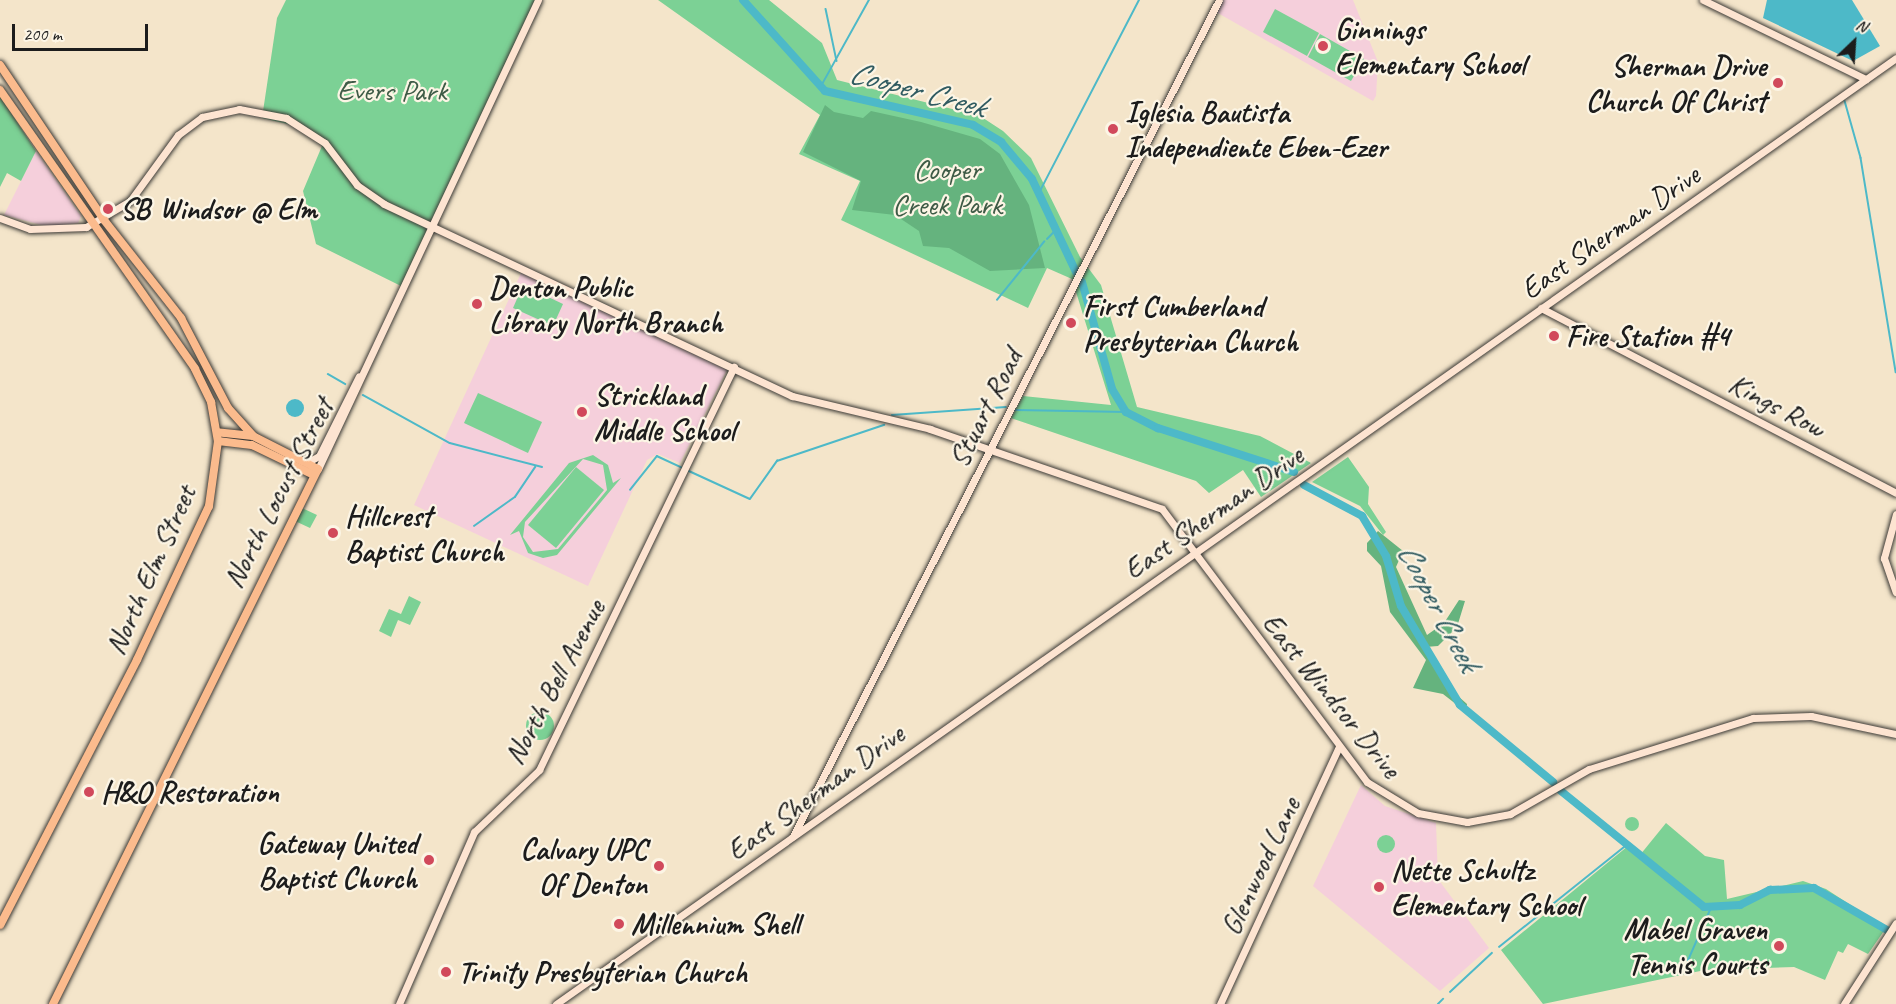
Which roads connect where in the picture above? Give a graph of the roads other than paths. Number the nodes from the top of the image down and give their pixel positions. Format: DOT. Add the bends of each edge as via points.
graph roads {
  1 [pos="538,0"];
  2 [pos="1218,0"];
  3 [pos="1702,0"];
  4 [pos="1896,58"];
  5 [pos="0,65"];
  6 [pos="1866,79"];
  7 [pos="0,90"];
  8 [pos="0,218"];
  9 [pos="104,220"];
  10 [pos="92,225"];
  11 [pos="433,226"];
  12 [pos="1540,308"];
  13 [pos="366,365"];
  14 [pos="734,367"];
  15 [pos="217,436"];
  16 [pos="253,436"];
  17 [pos="990,448"];
  18 [pos="308,462"];
  19 [pos="316,472"];
  20 [pos="1896,493"];
  21 [pos="1896,514"];
  22 [pos="1195,552"];
  23 [pos="1896,592"];
  24 [pos="1896,734"];
  25 [pos="1339,746"];
  26 [pos="793,836"];
  27 [pos="1896,923"];
  28 [pos="0,925"];
  29 [pos="53,1004"];
  30 [pos="399,1004"];
  31 [pos="556,1004"];
  32 [pos="1220,1004"];
  33 [pos="1845,1004"];
  1 -- 11 [label="street, North Locust Street"];
  2 -- 17 [label="street, Stuart Road"];
  3 -- 6 [label="street"];
  4 -- 6 [label="street, East Sherman Drive"];
  5 -- 9 [label="main road"];
  6 -- 12 [label="street, East Sherman Drive"];
  7 -- 10 [label="main road, North Elm Street"];
  8 -- 10 [label="street, East Windsor Drive" via="40,230"];
  9 -- 10 [label="street, East Windsor Drive"];
  9 -- 11 [label="street, East Windsor Drive" via="139,192 178,135 202,117 224,110 286,118 325,143 369,196"];
  9 -- 16 [label="main road" via="181,318 228,408"];
  10 -- 15 [label="main road, North Elm Street" via="147,294 195,369"];
  11 -- 13 [label="street, North Locust Street"];
  11 -- 14 [label="street, East Windsor Drive"];
  12 -- 20 [label="street, Kings Row"];
  12 -- 22 [label="street, East Sherman Drive"];
  13 -- 18 [label="street" via="319,456"];
  13 -- 19 [label="street, North Locust Street"];
  14 -- 17 [label="street, East Windsor Drive" via="812,403"];
  14 -- 30 [label="street, North Bell Avenue" via="539,770 471,838"];
  15 -- 16 [label="main road"];
  15 -- 19 [label="main road" via="252,445"];
  15 -- 28 [label="main road, North Elm Street" via="209,506 127,681"];
  16 -- 18 [label="main road"];
  17 -- 22 [label="street, East Windsor Drive" via="1162,509"];
  17 -- 26 [label="street, Stuart Road"];
  18 -- 19 [label="main road"];
  19 -- 29 [label="main road, North Locust Street"];
  21 -- 23 [label="street" via="1884,558"];
  22 -- 25 [label="street, East Windsor Drive"];
  22 -- 26 [label="street, East Sherman Drive"];
  24 -- 25 [label="street, East Windsor Drive" via="1803,716 1724,724 1589,769 1510,814 1467,822 1411,811 1388,799"];
  25 -- 32 [label="street, Glenwood Lane"];
  26 -- 31 [label="street, East Sherman Drive"];
  27 -- 33 [label="street"];
}
